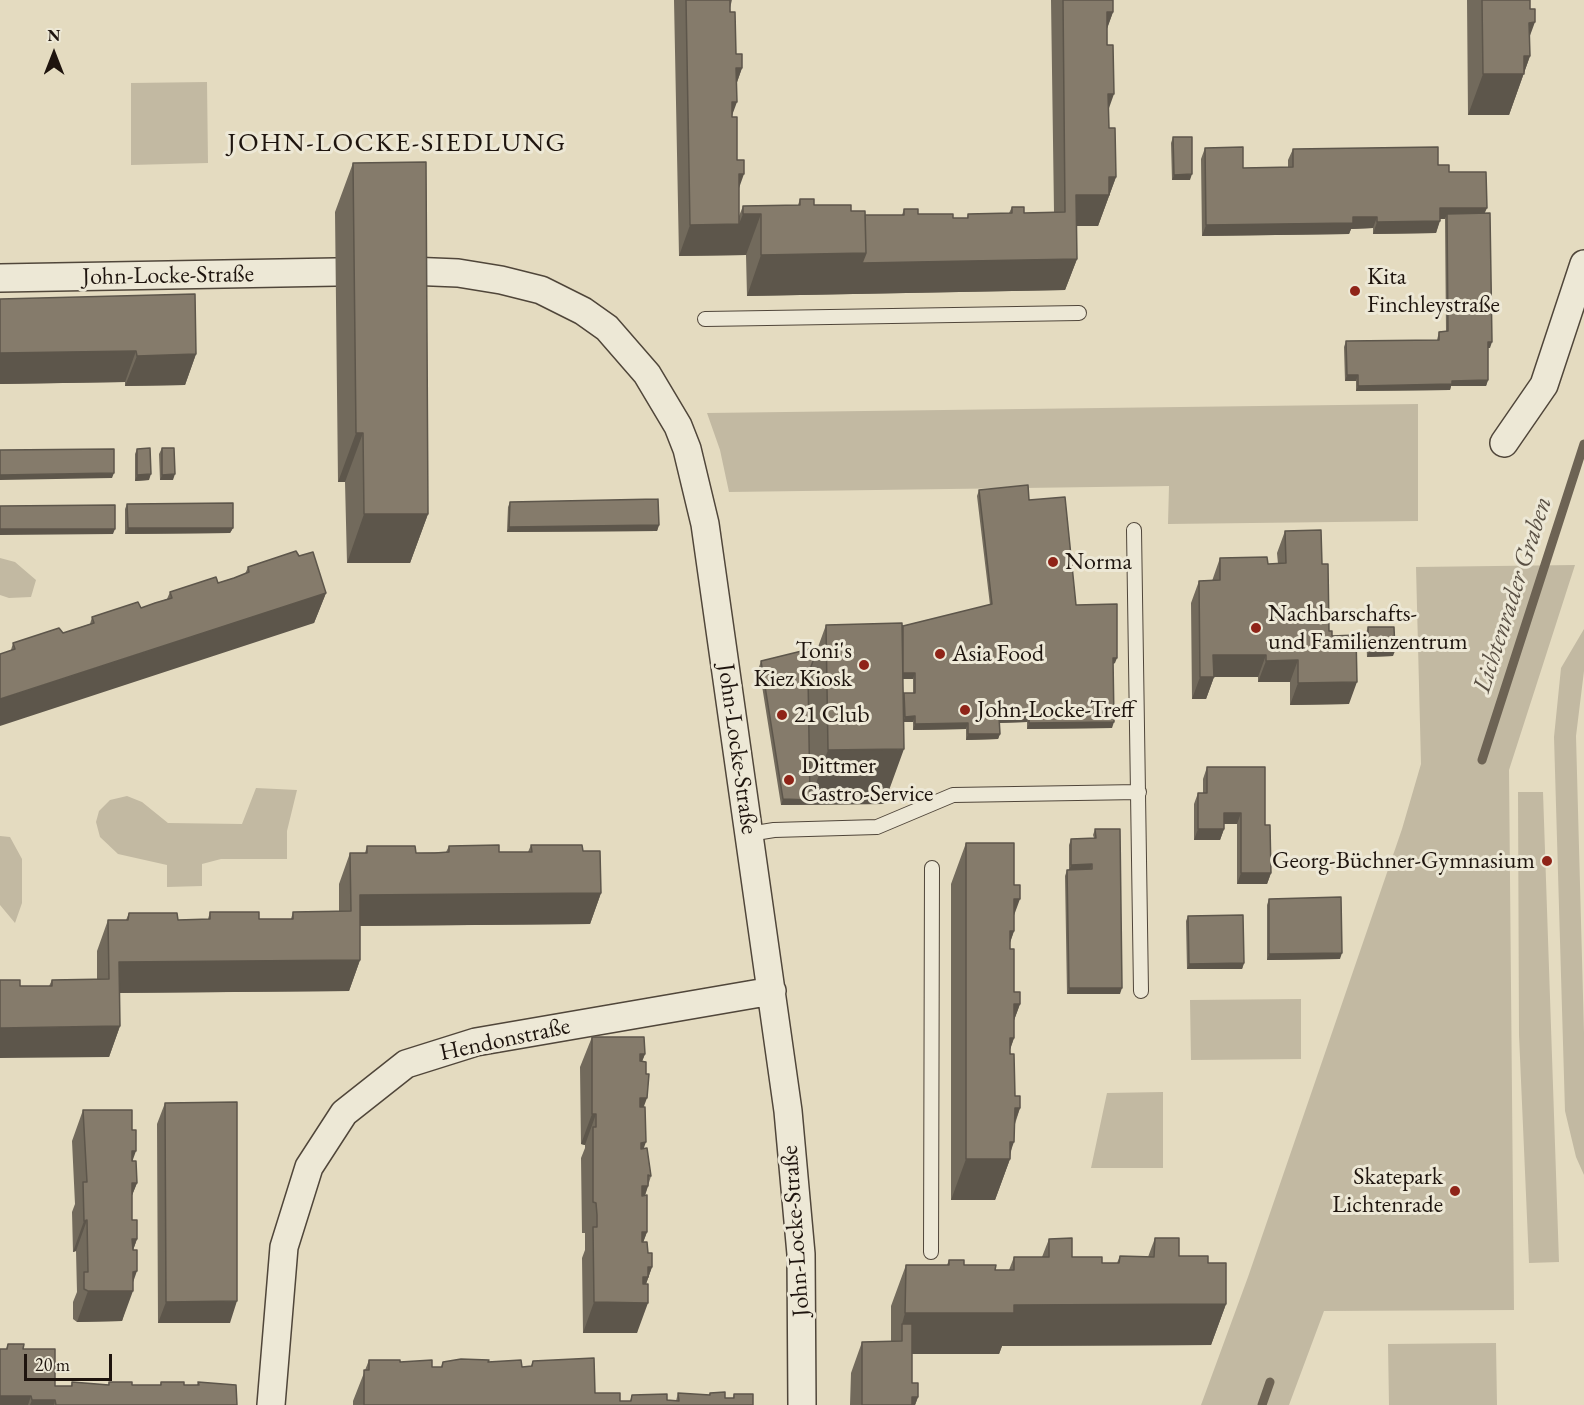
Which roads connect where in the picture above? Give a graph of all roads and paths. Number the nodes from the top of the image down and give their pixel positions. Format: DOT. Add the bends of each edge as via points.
graph roads {
  1 [pos="1584,264"];
  2 [pos="409,271"];
  3 [pos="336,272"];
  4 [pos="0,278"];
  5 [pos="1079,313"];
  6 [pos="705,319"];
  7 [pos="1504,443"];
  8 [pos="1134,530"];
  9 [pos="1139,792"];
  10 [pos="749,834"];
  11 [pos="932,868"];
  12 [pos="772,991"];
  13 [pos="1141,991"];
  14 [pos="932,1252"];
  15 [pos="271,1405"];
  16 [pos="802,1405"];
  1 -- 7 [label="street" via="1544,386"];
  2 -- 10 [label="street, John-Locke-Straße" via="458,273 541,290 607,328 647,374 678,426 698,489"];
  3 -- 4 [label="street, John-Locke-Straße"];
  5 -- 6 [label="lane"];
  8 -- 9 [label="lane"];
  9 -- 10 [label="lane" via="953,795 877,827"];
  9 -- 13 [label="lane"];
  10 -- 12 [label="street, John-Locke-Straße"];
  11 -- 14 [label="lane"];
  12 -- 15 [label="street, Hendonstraße" via="476,1042 406,1064 344,1113 309,1167 284,1247"];
  12 -- 16 [label="street, John-Locke-Straße" via="801,1254"];
}
